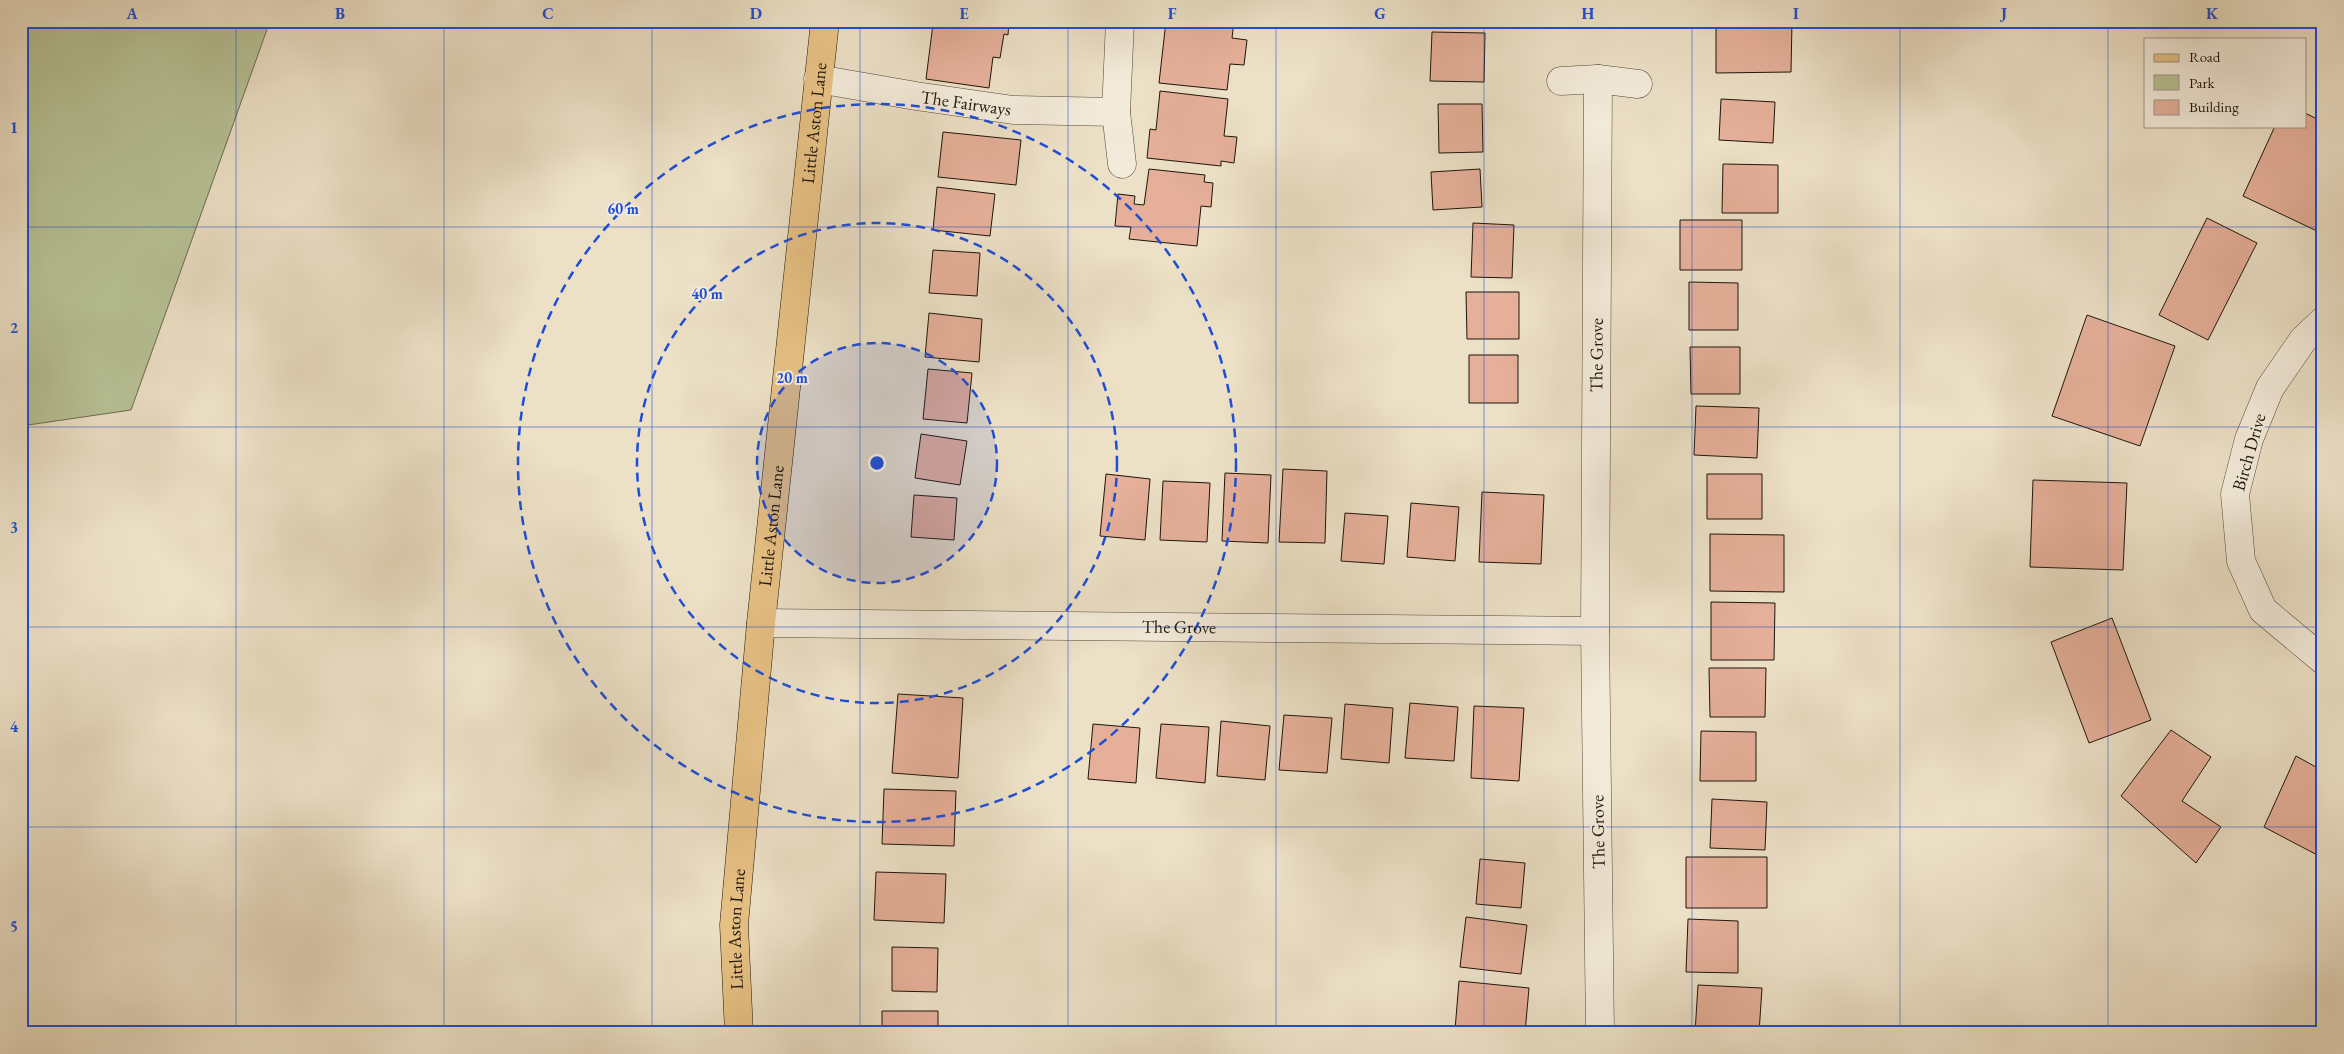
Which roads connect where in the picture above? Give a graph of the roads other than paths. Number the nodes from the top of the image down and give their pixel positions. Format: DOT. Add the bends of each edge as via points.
graph roads {
  1 [pos="825,21"];
  2 [pos="1120,21"];
  3 [pos="818,79"];
  4 [pos="1598,80"];
  5 [pos="1561,81"];
  6 [pos="1638,84"];
  7 [pos="1116,112"];
  8 [pos="1122,164"];
  9 [pos="2323,321"];
  10 [pos="762,623"];
  11 [pos="1595,631"];
  12 [pos="2323,660"];
  13 [pos="739,1033"];
  14 [pos="1600,1033"];
  1 -- 3 [label="main road, Little Aston Lane"];
  2 -- 7 [label="street"];
  3 -- 7 [label="street, The Fairways" via="1013,110"];
  3 -- 10 [label="main road, Little Aston Lane"];
  4 -- 5 [label="street"];
  4 -- 6 [label="street"];
  4 -- 11 [label="street, The Grove"];
  7 -- 8 [label="street"];
  9 -- 12 [label="street, Birch Drive" via="2303,340 2270,388 2249,439 2235,494 2241,562 2263,610"];
  10 -- 11 [label="street, The Grove"];
  10 -- 13 [label="main road, Little Aston Lane" via="734,925"];
  11 -- 14 [label="street, The Grove"];
}
